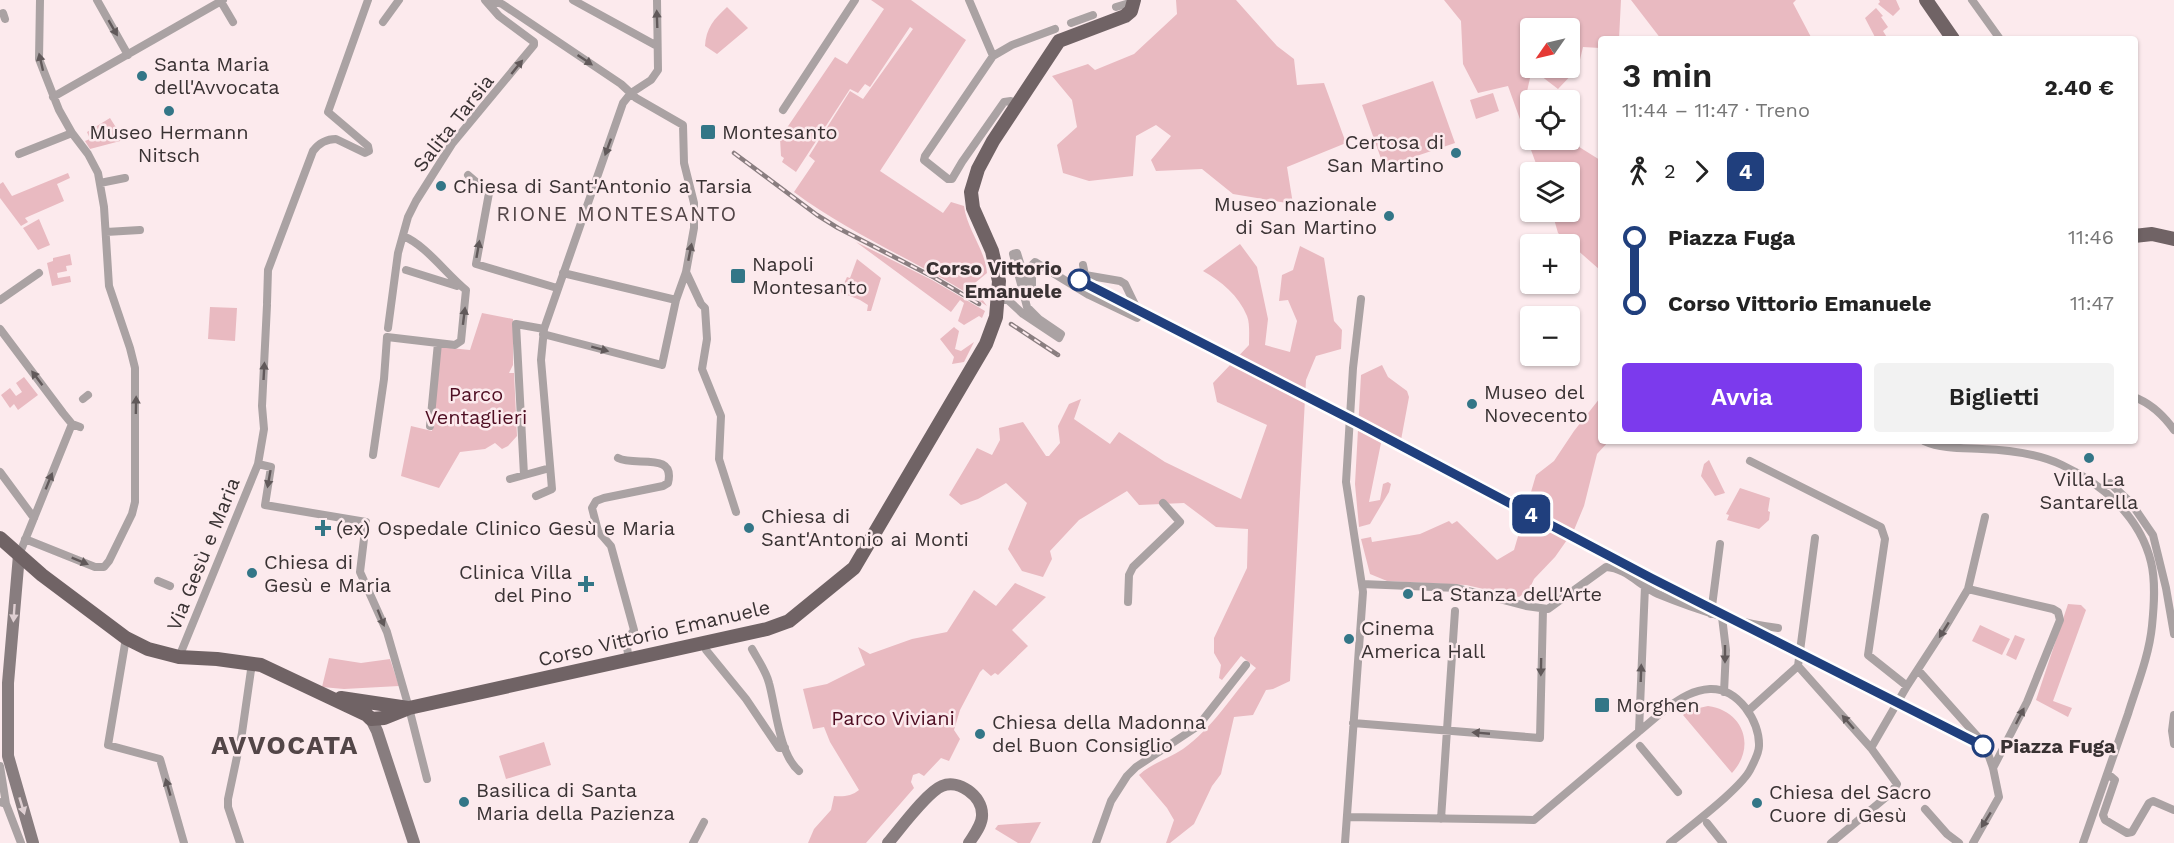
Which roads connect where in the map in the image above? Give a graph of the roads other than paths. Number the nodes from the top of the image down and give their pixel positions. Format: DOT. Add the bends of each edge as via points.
graph roads {
  1 [pos="40,0"];
  2 [pos="97,0"];
  3 [pos="221,0"];
  4 [pos="368,0"];
  5 [pos="399,0"];
  6 [pos="487,0"];
  7 [pos="573,0"];
  8 [pos="657,0"];
  9 [pos="855,0"];
  10 [pos="969,0"];
  11 [pos="1926,0"];
  12 [pos="1972,0"];
  13 [pos="503,2"];
  14 [pos="1130,2"];
  15 [pos="1116,7"];
  16 [pos="1093,15"];
  17 [pos="233,22"];
  18 [pos="383,22"];
  19 [pos="1071,23"];
  20 [pos="1054,29"];
  21 [pos="1951,36"];
  22 [pos="1998,36"];
  23 [pos="658,42"];
  24 [pos="128,55"];
  25 [pos="993,56"];
  26 [pos="631,93"];
  27 [pos="53,97"];
  28 [pos="1017,104"];
  29 [pos="783,110"];
  30 [pos="72,133"];
  31 [pos="19,154"];
  32 [pos="468,175"];
  33 [pos="125,178"];
  34 [pos="100,183"];
  35 [pos="140,230"];
  36 [pos="106,232"];
  37 [pos="403,236"];
  38 [pos="2138,236"];
  39 [pos="2174,239"];
  40 [pos="1083,265"];
  41 [pos="401,268"];
  42 [pos="686,272"];
  43 [pos="39,273"];
  44 [pos="562,273"];
  45 [pos="557,288"];
  46 [pos="465,289"];
  47 [pos="1360,299"];
  48 [pos="0,300"];
  49 [pos="676,300"];
  50 [pos="999,300"];
  51 [pos="0,329"];
  52 [pos="544,332"];
  53 [pos="388,333"];
  54 [pos="438,343"];
  55 [pos="2138,399"];
  56 [pos="430,426"];
  57 [pos="2174,430"];
  58 [pos="1929,444"];
  59 [pos="373,454"];
  60 [pos="618,458"];
  61 [pos="1750,461"];
  62 [pos="258,464"];
  63 [pos="550,468"];
  64 [pos="0,472"];
  65 [pos="524,475"];
  66 [pos="510,479"];
  67 [pos="2102,488"];
  68 [pos="536,496"];
  69 [pos="1163,503"];
  70 [pos="736,512"];
  71 [pos="1986,517"];
  72 [pos="34,518"];
  73 [pos="0,538"];
  74 [pos="1815,538"];
  75 [pos="25,539"];
  76 [pos="1720,544"];
  77 [pos="19,555"];
  78 [pos="158,581"];
  79 [pos="1362,584"];
  80 [pos="170,586"];
  81 [pos="1645,586"];
  82 [pos="1968,589"];
  83 [pos="1128,602"];
  84 [pos="1542,609"];
  85 [pos="1455,611"];
  86 [pos="1711,614"];
  87 [pos="1722,617"];
  88 [pos="1778,628"];
  89 [pos="2174,634"];
  90 [pos="126,638"];
  91 [pos="705,643"];
  92 [pos="752,649"];
  93 [pos="179,657"];
  94 [pos="629,660"];
  95 [pos="252,663"];
  96 [pos="1246,665"];
  97 [pos="1798,666"];
  98 [pos="1918,670"];
  99 [pos="1907,686"];
  100 [pos="1724,692"];
  101 [pos="322,693"];
  102 [pos="404,707"];
  103 [pos="1748,711"];
  104 [pos="2174,715"];
  105 [pos="371,719"];
  106 [pos="1353,723"];
  107 [pos="1447,730"];
  108 [pos="1639,731"];
  109 [pos="2174,744"];
  110 [pos="1640,746"];
  111 [pos="785,748"];
  112 [pos="1871,748"];
  113 [pos="0,766"];
  114 [pos="1993,768"];
  115 [pos="799,771"];
  116 [pos="2108,774"];
  117 [pos="427,779"];
  118 [pos="1678,792"];
  119 [pos="3,803"];
  120 [pos="1928,810"];
  121 [pos="2174,810"];
  122 [pos="1347,817"];
  123 [pos="1441,819"];
  124 [pos="704,822"];
  125 [pos="1707,823"];
  126 [pos="21,843"];
  127 [pos="33,843"];
  128 [pos="184,843"];
  129 [pos="240,843"];
  130 [pos="414,843"];
  131 [pos="693,843"];
  132 [pos="888,843"];
  133 [pos="969,843"];
  134 [pos="1096,843"];
  135 [pos="1345,843"];
  136 [pos="1670,843"];
  137 [pos="1723,843"];
  138 [pos="1831,843"];
  139 [pos="1959,843"];
  140 [pos="1973,843"];
  141 [pos="2083,843"];
  27 -- 1 [label="street, one-way" via="39,59"];
  2 -- 24 [label="street, one-way"];
  3 -- 17 [label="street"];
  3 -- 24 [label="street"];
  62 -- 4 [label="street, Via Gesù e Maria, one-way" via="264,429 268,270 312,150 332,139 365,153 369,151 369,146 328,112"];
  5 -- 18 [label="street"];
  6 -- 13 [label="street"];
  37 -- 6 [label="street, Salita Tarsia, one-way" via="416,201 452,144 534,45 495,13"];
  7 -- 23 [label="street"];
  23 -- 8 [label="street, one-way"];
  9 -- 29 [label="street"];
  10 -- 25 [label="street"];
  11 -- 21 [label="main road"];
  12 -- 22 [label="street"];
  13 -- 26 [label="street, one-way"];
  14 -- 15 [label="street"];
  14 -- 28 [label="main road, Corso Vittorio Emanuele" via="1131,10 1125,15 1059,41"];
  16 -- 19 [label="street"];
  20 -- 25 [label="street"];
  23 -- 26 [label="street" via="657,74"];
  24 -- 27 [label="street"];
  25 -- 28 [label="street" via="924,160 952,179 1004,102 1011,100"];
  42 -- 26 [label="street, one-way" via="694,203 684,163 683,125"];
  26 -- 44 [label="street, one-way" via="623,103"];
  27 -- 30 [label="street"];
  28 -- 50 [label="main road, Corso Vittorio Emanuele" via="978,169 971,192 973,208 998,268"];
  30 -- 31 [label="street"];
  30 -- 34 [label="street" via="94,163"];
  45 -- 32 [label="street, one-way" via="476,264 489,193"];
  33 -- 34 [label="street"];
  34 -- 36 [label="street"];
  35 -- 36 [label="street"];
  75 -- 36 [label="street, one-way" via="95,567 104,567 112,562 132,514 136,393 133,358 109,286"];
  37 -- 41 [label="street, Salita Tarsia"];
  37 -- 46 [label="street" via="416,242"];
  38 -- 39 [label="main road"];
  40 -- 50 [label="street" via="1085,275 1125,284 1140,315 1137,318 1089,295 1035,262 1030,295 1017,253 1013,254 1027,307 1061,334 1059,338 1008,300"];
  41 -- 46 [label="street"];
  41 -- 53 [label="street, Salita Tarsia"];
  42 -- 49 [label="street"];
  42 -- 70 [label="street" via="705,308 707,339 702,369 721,416 719,459"];
  43 -- 48 [label="street"];
  44 -- 45 [label="street"];
  44 -- 49 [label="street"];
  45 -- 52 [label="street"];
  54 -- 46 [label="street, one-way" via="460,342"];
  47 -- 79 [label="street" via="1346,482"];
  52 -- 49 [label="street, one-way" via="662,365"];
  50 -- 91 [label="main road, Corso Vittorio Emanuele" via="992,330 981,353 855,567 789,621"];
  72 -- 51 [label="street, one-way" via="76,426"];
  52 -- 63 [label="street" via="541,360"];
  52 -- 65 [label="street" via="516,324"];
  53 -- 54 [label="street"];
  53 -- 59 [label="street, Salita Tarsia"];
  54 -- 56 [label="street"];
  55 -- 57 [label="street" via="2145,401"];
  58 -- 67 [label="street" via="2028,454 2061,464"];
  60 -- 94 [label="street" via="659,462 669,474 668,483 663,486 604,498 592,508 599,533 611,546 634,630 626,641"];
  61 -- 99 [label="street" via="1881,527 1885,539 1868,655"];
  62 -- 93 [label="street, Via Gesù e Maria"];
  62 -- 102 [label="street, one-way" via="271,467 265,505 366,522 360,572 387,632"];
  63 -- 65 [label="street"];
  63 -- 68 [label="street" via="552,489"];
  64 -- 72 [label="street"];
  65 -- 66 [label="street"];
  67 -- 89 [label="street" via="2110,483 2131,502 2153,535"];
  67 -- 116 [label="street" via="2138,530 2151,562 2154,590 2152,627 2144,662"];
  69 -- 83 [label="street" via="1180,522 1132,567"];
  71 -- 82 [label="street"];
  72 -- 75 [label="street"];
  73 -- 77 [label="main road"];
  74 -- 97 [label="street"];
  75 -- 77 [label="street"];
  76 -- 86 [label="street"];
  77 -- 90 [label="main road"];
  77 -- 127 [label="main road, one-way" via="8,683 8,756"];
  78 -- 80 [label="street"];
  79 -- 84 [label="street" via="1457,588"];
  79 -- 106 [label="street"];
  81 -- 84 [label="street" via="1616,568 1606,567 1548,609"];
  81 -- 86 [label="street"];
  108 -- 81 [label="street, one-way"];
  82 -- 98 [label="street, one-way"];
  114 -- 82 [label="street, one-way" via="2027,702 2060,620 2053,609"];
  84 -- 107 [label="street, one-way" via="1540,738"];
  85 -- 107 [label="street"];
  86 -- 87 [label="street"];
  87 -- 88 [label="street"];
  87 -- 100 [label="street, one-way" via="1726,650"];
  90 -- 93 [label="main road"];
  128 -- 90 [label="street, one-way" via="160,759 108,745"];
  91 -- 94 [label="main road, Corso Vittorio Emanuele"];
  91 -- 111 [label="street" via="706,650 779,748"];
  92 -- 111 [label="street" via="768,680"];
  93 -- 95 [label="main road"];
  94 -- 102 [label="main road, Corso Vittorio Emanuele"];
  95 -- 101 [label="main road"];
  95 -- 129 [label="street" via="228,799"];
  96 -- 134 [label="street" via="1198,726 1127,776 1111,801"];
  97 -- 103 [label="street"];
  112 -- 97 [label="street, one-way"];
  98 -- 99 [label="street"];
  98 -- 114 [label="street" via="1985,745"];
  99 -- 112 [label="street"];
  100 -- 103 [label="street" via="1738,699"];
  100 -- 108 [label="street" via="1712,689 1690,693"];
  101 -- 102 [label="main road"];
  101 -- 105 [label="main road"];
  102 -- 105 [label="main road" via="381,710"];
  102 -- 117 [label="street"];
  103 -- 136 [label="street" via="1760,748 1750,771"];
  104 -- 109 [label="street"];
  105 -- 130 [label="main road"];
  106 -- 107 [label="street"];
  106 -- 122 [label="street"];
  107 -- 123 [label="street"];
  108 -- 123 [label="street" via="1534,820"];
  110 -- 118 [label="street"];
  111 -- 115 [label="street"];
  112 -- 138 [label="street" via="1897,784"];
  113 -- 119 [label="street"];
  114 -- 140 [label="street, one-way" via="1999,797"];
  116 -- 121 [label="street" via="2115,780 2103,815 2127,833 2132,832 2153,801"];
  116 -- 141 [label="street"];
  119 -- 126 [label="street"];
  120 -- 139 [label="street"];
  122 -- 123 [label="street"];
  122 -- 135 [label="street"];
  124 -- 131 [label="street"];
  125 -- 137 [label="street"];
  132 -- 133 [label="main road" via="927,798 941,787 955,784 974,795 980,804 980,824"];
}
